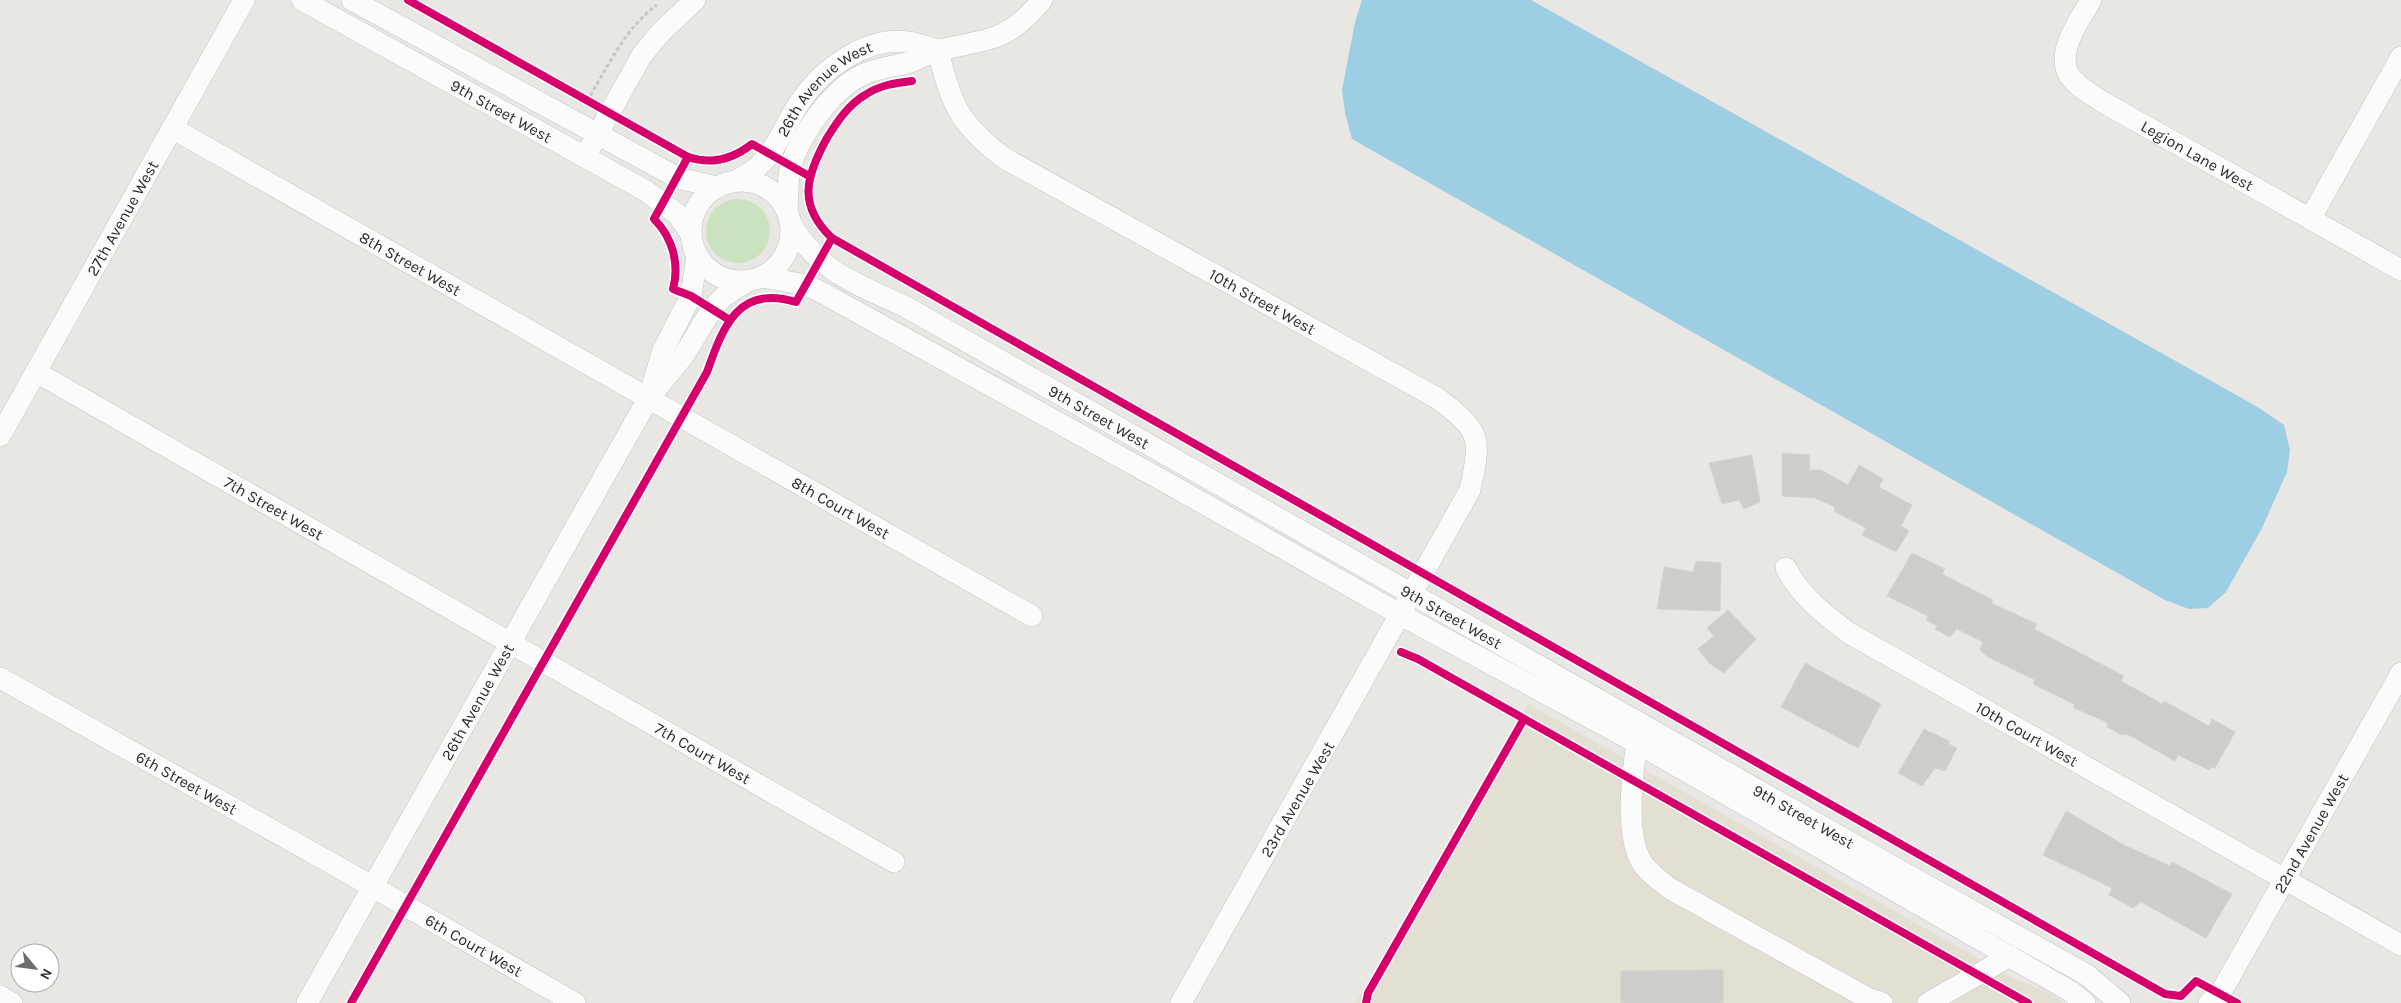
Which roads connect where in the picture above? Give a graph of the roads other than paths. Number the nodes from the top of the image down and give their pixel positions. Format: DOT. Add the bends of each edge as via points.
graph roads {
  1 [pos="244,0"];
  2 [pos="302,0"];
  3 [pos="352,0"];
  4 [pos="1042,0"];
  5 [pos="2091,0"];
  6 [pos="688,2"];
  7 [pos="938,50"];
  8 [pos="2401,58"];
  9 [pos="172,128"];
  10 [pos="597,135"];
  11 [pos="585,157"];
  12 [pos="725,184"];
  13 [pos="788,217"];
  14 [pos="2310,219"];
  15 [pos="691,234"];
  16 [pos="697,256"];
  17 [pos="2401,270"];
  18 [pos="756,279"];
  19 [pos="36,372"];
  20 [pos="648,399"];
  21 [pos="0,436"];
  22 [pos="1786,568"];
  23 [pos="1413,594"];
  24 [pos="1401,615"];
  25 [pos="1032,616"];
  26 [pos="510,643"];
  27 [pos="2401,673"];
  28 [pos="0,678"];
  29 [pos="1637,743"];
  30 [pos="894,862"];
  31 [pos="2285,879"];
  32 [pos="372,887"];
  33 [pos="2401,945"];
  34 [pos="2010,956"];
  35 [pos="0,996"];
  36 [pos="2216,1000"];
  37 [pos="12,1003"];
  38 [pos="307,1003"];
  39 [pos="575,1003"];
  40 [pos="1181,1003"];
  41 [pos="1882,1003"];
  42 [pos="1928,1003"];
  43 [pos="2085,1003"];
  44 [pos="2120,1003"];
  1 -- 9 [label="street, 27th Avenue West"];
  2 -- 11 [label="street, 9th Street West"];
  3 -- 10 [label="street, 9th Street West"];
  4 -- 7 [label="street, 26th Avenue West" via="1007,33 974,45"];
  5 -- 14 [label="street, Legion Lane West" via="2071,37 2066,54 2068,73 2102,101"];
  6 -- 10 [label="street" via="642,55"];
  7 -- 12 [label="street, 26th Avenue West" via="908,41 878,44 834,65 799,103 770,154 759,166"];
  7 -- 13 [label="street, 26th Avenue West" via="908,63 884,66 859,76 838,92 819,113 791,166"];
  7 -- 23 [label="street, 10th Street West" via="952,102 966,124 1004,158 1437,398 1457,414 1474,434 1475,462 1470,490"];
  8 -- 14 [label="street"];
  9 -- 19 [label="street, 27th Avenue West"];
  9 -- 20 [label="street, 8th Street West"];
  10 -- 11 [label="street"];
  10 -- 12 [label="street, 9th Street West" via="678,178"];
  11 -- 15 [label="street, 9th Street West" via="664,203 677,214"];
  12 -- 13 [label="street" via="746,181 765,188 780,200"];
  12 -- 15 [label="street" via="706,196 697,207"];
  13 -- 18 [label="street" via="791,239 786,254 776,267"];
  13 -- 23 [label="street, 9th Street West" via="808,249 838,274 906,307"];
  14 -- 17 [label="street, Legion Lane West"];
  15 -- 16 [label="street"];
  16 -- 18 [label="street" via="719,277 733,281"];
  16 -- 20 [label="street, 26th Avenue West" via="690,296 663,350"];
  18 -- 20 [label="street, 26th Avenue West" via="723,297 712,309 684,355"];
  18 -- 24 [label="street, 9th Street West" via="806,285 819,291"];
  19 -- 21 [label="street, 27th Avenue West"];
  19 -- 26 [label="street, 7th Street West"];
  20 -- 25 [label="street, 8th Court West"];
  20 -- 26 [label="street, 26th Avenue West"];
  22 -- 31 [label="street, 10th Court West" via="1812,605 1848,633"];
  23 -- 24 [label="street, 23rd Avenue West"];
  23 -- 44 [label="street, 9th Street West" via="1999,924 2087,975"];
  24 -- 29 [label="street, 9th Street West"];
  24 -- 40 [label="street, 23rd Avenue West"];
  26 -- 30 [label="street, 7th Court West"];
  26 -- 32 [label="street, 26th Avenue West"];
  27 -- 31 [label="street, 22nd Avenue West"];
  28 -- 32 [label="street, 6th Street West"];
  29 -- 34 [label="street, 9th Street West"];
  29 -- 41 [label="street" via="1631,783 1634,840 1641,863 1668,888 1867,998"];
  31 -- 33 [label="street"];
  31 -- 36 [label="street, 22nd Avenue West"];
  32 -- 38 [label="street, 26th Avenue West"];
  32 -- 39 [label="street, 6th Court West"];
  34 -- 42 [label="street"];
  34 -- 43 [label="street, 9th Street West"];
  35 -- 37 [label="street"];
}
